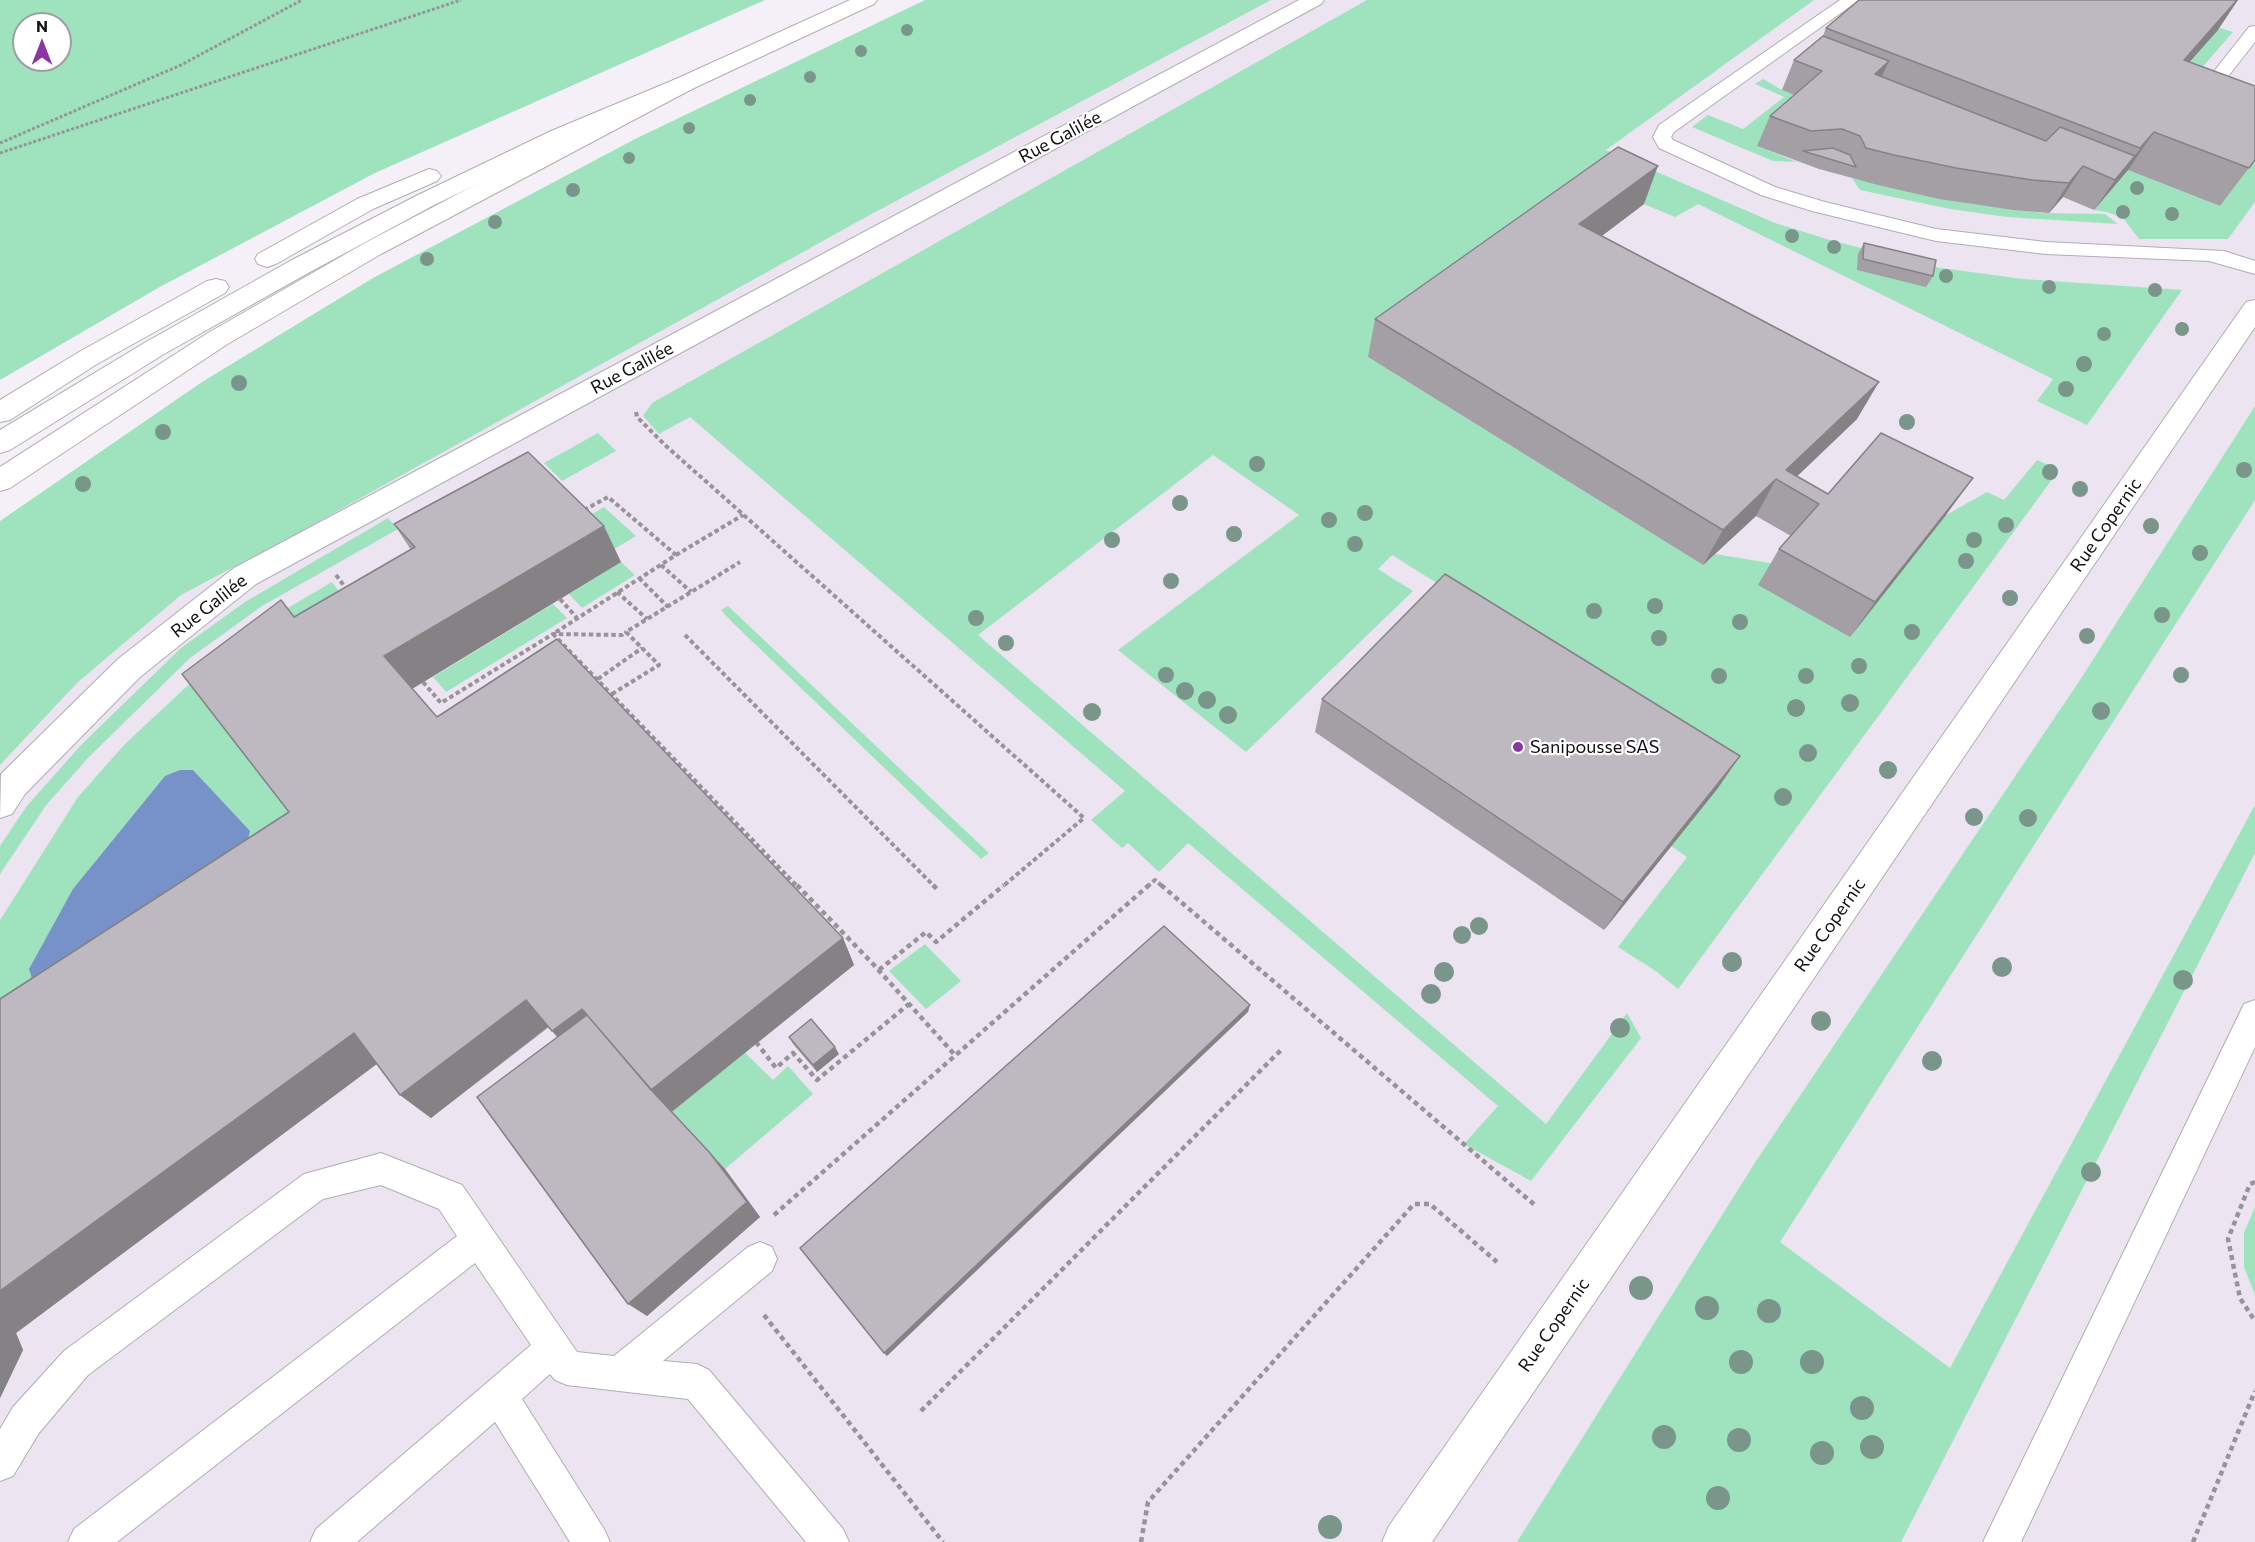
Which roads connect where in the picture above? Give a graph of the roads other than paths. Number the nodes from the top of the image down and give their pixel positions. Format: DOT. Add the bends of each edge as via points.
graph roads {
  1 [pos="816,0"];
  2 [pos="867,0"];
  3 [pos="1314,0"];
  4 [pos="1851,0"];
  5 [pos="2255,31"];
  6 [pos="698,54"];
  7 [pos="680,74"];
  8 [pos="2192,111"];
  9 [pos="2255,268"];
  10 [pos="2255,308"];
  11 [pos="0,413"];
  12 [pos="0,442"];
  13 [pos="0,481"];
  14 [pos="0,804"];
  15 [pos="2255,1014"];
  16 [pos="478,1240"];
  17 [pos="760,1259"];
  18 [pos="553,1348"];
  19 [pos="619,1374"];
  20 [pos="499,1395"];
  21 [pos="0,1463"];
  22 [pos="87,1542"];
  23 [pos="329,1542"];
  24 [pos="590,1542"];
  25 [pos="830,1542"];
  26 [pos="1405,1542"];
  27 [pos="2002,1542"];
  1 -- 6 [label="main road"];
  2 -- 7 [label="main road"];
  3 -- 14 [label="main road, Rue Galilée" via="245,576 129,668 13,784"];
  4 -- 9 [label="lane" via="1666,129 1662,137 1666,144 1768,191 1936,235 2046,248 2209,255"];
  5 -- 8 [label="lane"];
  7 -- 11 [label="main road" via="365,204 88,358"];
  7 -- 12 [label="main road" via="299,267"];
  7 -- 13 [label="main road" via="217,339"];
  10 -- 26 [label="main road, Rue Copernic"];
  15 -- 27 [label="lane"];
  16 -- 18 [label="lane"];
  16 -- 21 [label="lane" via="450,1197 381,1169 315,1185 76,1363 26,1420"];
  16 -- 22 [label="lane"];
  17 -- 19 [label="lane"];
  18 -- 19 [label="lane" via="567,1368"];
  18 -- 20 [label="lane"];
  19 -- 25 [label="lane" via="697,1382"];
  20 -- 23 [label="lane"];
  20 -- 24 [label="lane"];
}
